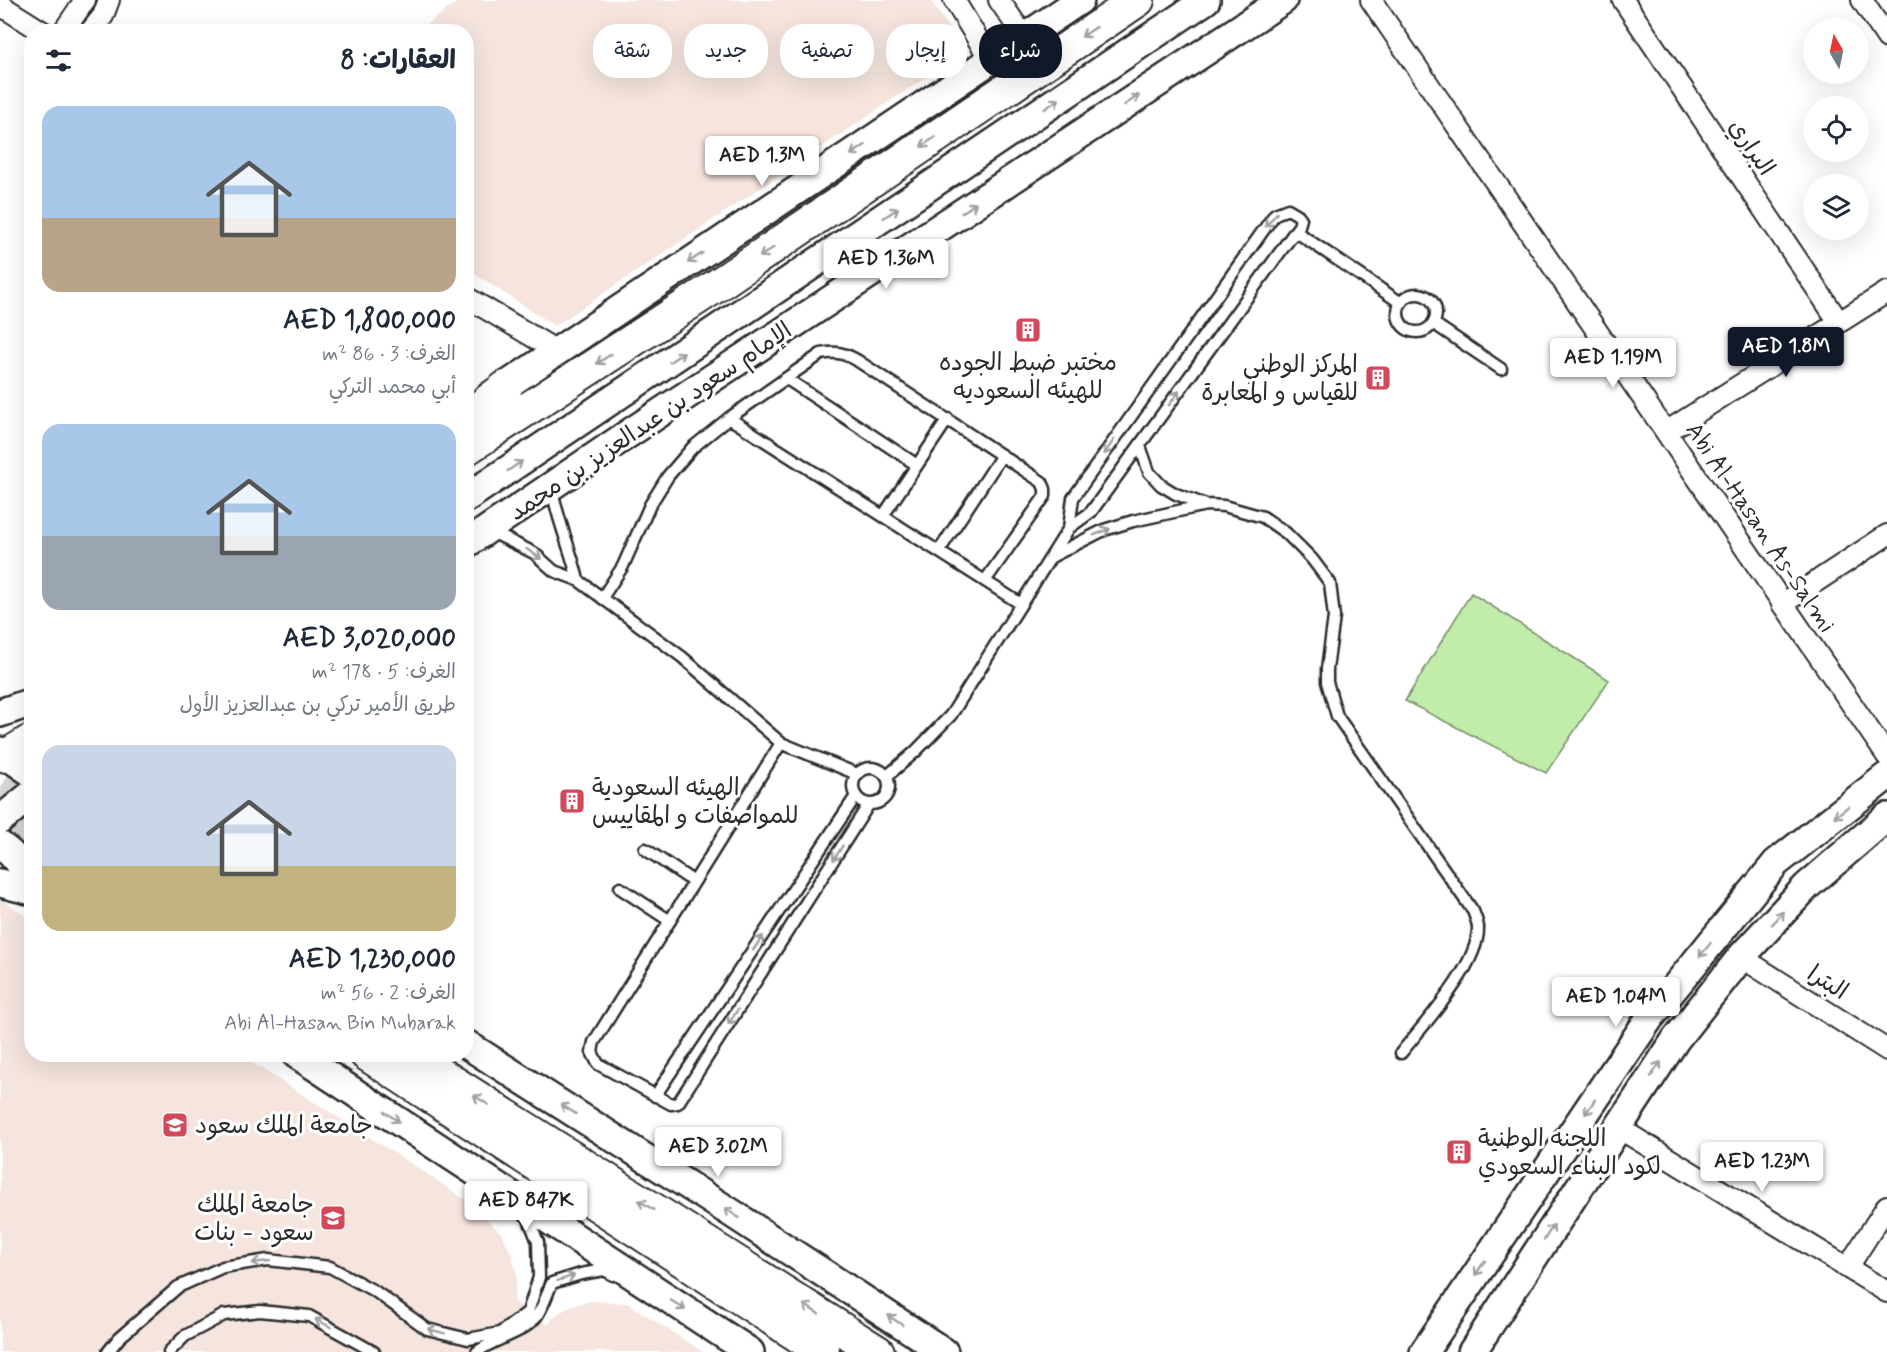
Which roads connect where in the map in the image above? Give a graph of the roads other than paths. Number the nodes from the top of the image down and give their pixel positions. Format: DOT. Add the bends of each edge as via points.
graph roads {
  1 [pos="85,0"];
  2 [pos="110,0"];
  3 [pos="999,0"];
  4 [pos="1080,0"];
  5 [pos="1138,0"];
  6 [pos="1283,0"];
  7 [pos="1371,0"];
  8 [pos="1623,0"];
  9 [pos="1862,0"];
  10 [pos="957,1"];
  11 [pos="1205,1"];
  12 [pos="4,11"];
  13 [pos="28,24"];
  14 [pos="68,24"];
  15 [pos="96,24"];
  16 [pos="1015,24"];
  17 [pos="1045,24"];
  18 [pos="1887,38"];
  19 [pos="979,40"];
  20 [pos="979,69"];
  21 [pos="1295,231"];
  22 [pos="1887,292"];
  23 [pos="474,302"];
  24 [pos="1401,303"];
  25 [pos="1839,322"];
  26 [pos="1433,323"];
  27 [pos="557,351"];
  28 [pos="1501,369"];
  29 [pos="787,379"];
  30 [pos="506,387"];
  31 [pos="474,406"];
  32 [pos="474,412"];
  33 [pos="729,418"];
  34 [pos="948,419"];
  35 [pos="1666,432"];
  36 [pos="474,444"];
  37 [pos="1140,446"];
  38 [pos="1002,455"];
  39 [pos="917,465"];
  40 [pos="552,486"];
  41 [pos="474,493"];
  42 [pos="1206,505"];
  43 [pos="883,516"];
  44 [pos="1069,528"];
  45 [pos="1887,535"];
  46 [pos="477,536"];
  47 [pos="939,551"];
  48 [pos="1050,558"];
  49 [pos="578,580"];
  50 [pos="985,581"];
  51 [pos="602,598"];
  52 [pos="1021,604"];
  53 [pos="1782,604"];
  54 [pos="24,705"];
  55 [pos="0,713"];
  56 [pos="782,743"];
  57 [pos="1887,756"];
  58 [pos="857,774"];
  59 [pos="887,776"];
  60 [pos="1887,776"];
  61 [pos="856,796"];
  62 [pos="24,800"];
  63 [pos="869,804"];
  64 [pos="1887,817"];
  65 [pos="0,820"];
  66 [pos="0,845"];
  67 [pos="645,849"];
  68 [pos="24,868"];
  69 [pos="694,882"];
  70 [pos="0,883"];
  71 [pos="620,888"];
  72 [pos="24,889"];
  73 [pos="670,921"];
  74 [pos="1741,957"];
  75 [pos="474,1049"];
  76 [pos="1887,1050"];
  77 [pos="1401,1053"];
  78 [pos="378,1062"];
  79 [pos="422,1062"];
  80 [pos="318,1064"];
  81 [pos="655,1096"];
  82 [pos="1617,1127"];
  83 [pos="508,1193"];
  84 [pos="1887,1206"];
  85 [pos="1848,1267"];
  86 [pos="650,1288"];
  87 [pos="1887,1292"];
  88 [pos="108,1352"];
  89 [pos="170,1352"];
  90 [pos="374,1352"];
  91 [pos="477,1352"];
  92 [pos="750,1352"];
  93 [pos="823,1352"];
  94 [pos="878,1352"];
  95 [pos="944,1352"];
  96 [pos="1424,1352"];
  97 [pos="1472,1352"];
  1 -- 14 [label="street"];
  2 -- 15 [label="street"];
  3 -- 16 [label="street"];
  4 -- 17 [label="main road"];
  5 -- 36 [label="main road, one-way" via="713,288"];
  40 -- 6 [label="main road, الإمام سعود بن عبدالعزيز بن محمد, one-way"];
  7 -- 35 [label="street, Abi Al-Hasan As-Salmi"];
  8 -- 25 [label="street, البراري"];
  9 -- 18 [label="street"];
  10 -- 19 [label="street"];
  41 -- 11 [label="main road, one-way"];
  12 -- 13 [label="street"];
  20 -- 27 [label="main road, one-way"];
  21 -- 24 [label="lane"];
  37 -- 21 [label="lane, one-way"];
  21 -- 44 [label="lane, one-way" via="1301,219 1298,215 1288,209 1275,214 1073,498"];
  22 -- 25 [label="street"];
  23 -- 27 [label="street"];
  24 -- 26 [label="lane" via="1398,318 1404,327 1414,332"];
  24 -- 26 [label="lane" via="1413,294 1425,295 1436,312"];
  25 -- 35 [label="street"];
  26 -- 28 [label="lane"];
  27 -- 30 [label="main road"];
  29 -- 33 [label="lane"];
  29 -- 34 [label="lane" via="821,354 846,353"];
  29 -- 39 [label="lane"];
  30 -- 31 [label="main road"];
  30 -- 32 [label="main road"];
  33 -- 43 [label="lane"];
  33 -- 51 [label="lane" via="692,448 668,476 650,505 623,566"];
  34 -- 38 [label="lane"];
  34 -- 39 [label="lane"];
  35 -- 53 [label="street, Abi Al-Hasan As-Salmi"];
  37 -- 42 [label="lane" via="1149,472 1161,485"];
  37 -- 44 [label="lane" via="1091,512"];
  38 -- 47 [label="lane"];
  38 -- 50 [label="lane" via="1042,482 1045,496"];
  39 -- 43 [label="lane"];
  40 -- 46 [label="main road, الإمام سعود بن عبدالعزيز بن محمد"];
  40 -- 49 [label="lane"];
  48 -- 42 [label="lane, one-way" via="1104,530"];
  42 -- 77 [label="lane" via="1224,506 1263,518 1293,540 1330,583 1334,617 1327,682 1336,716 1473,911 1479,926 1469,964"];
  43 -- 47 [label="lane"];
  44 -- 48 [label="lane"];
  45 -- 53 [label="street"];
  46 -- 49 [label="lane, one-way" via="534,553 554,570"];
  47 -- 50 [label="lane"];
  48 -- 52 [label="lane"];
  49 -- 51 [label="lane"];
  50 -- 52 [label="lane"];
  51 -- 56 [label="lane" via="682,657"];
  52 -- 59 [label="lane" via="951,715"];
  53 -- 57 [label="street, Abi Al-Hasan As-Salmi"];
  54 -- 55 [label="main road"];
  56 -- 58 [label="lane"];
  56 -- 69 [label="lane"];
  58 -- 59 [label="lane" via="867,768 878,769"];
  58 -- 61 [label="lane" via="853,785"];
  59 -- 63 [label="lane" via="890,788 886,798"];
  60 -- 96 [label="main road, one-way" via="1776,863 1657,1010"];
  61 -- 63 [label="lane"];
  81 -- 61 [label="lane, one-way"];
  62 -- 65 [label="main road"];
  63 -- 81 [label="lane, one-way" via="678,1103"];
  74 -- 64 [label="main road, one-way" via="1807,886"];
  66 -- 68 [label="main road"];
  67 -- 69 [label="lane"];
  69 -- 73 [label="lane"];
  70 -- 72 [label="main road"];
  71 -- 73 [label="lane"];
  73 -- 81 [label="lane" via="594,1042 592,1052 598,1064"];
  74 -- 76 [label="street, البترا"];
  82 -- 74 [label="main road, one-way" via="1676,1040"];
  95 -- 75 [label="main road, one-way"];
  78 -- 93 [label="main road"];
  94 -- 79 [label="main road, one-way"];
  80 -- 83 [label="main road, one-way"];
  82 -- 85 [label="street"];
  97 -- 82 [label="main road, one-way"];
  83 -- 86 [label="main road"];
  83 -- 88 [label="lane, one-way" via="528,1217 538,1242 539,1277 528,1312 500,1333 468,1339 427,1329 376,1292 330,1267 268,1260 224,1266 178,1287 118,1338"];
  84 -- 85 [label="street"];
  85 -- 87 [label="street"];
  91 -- 86 [label="lane, one-way" via="520,1330 536,1317 552,1283 604,1270"];
  86 -- 92 [label="main road, one-way"];
  90 -- 89 [label="lane, one-way" via="309,1316 260,1311 224,1315 185,1336"];
}
